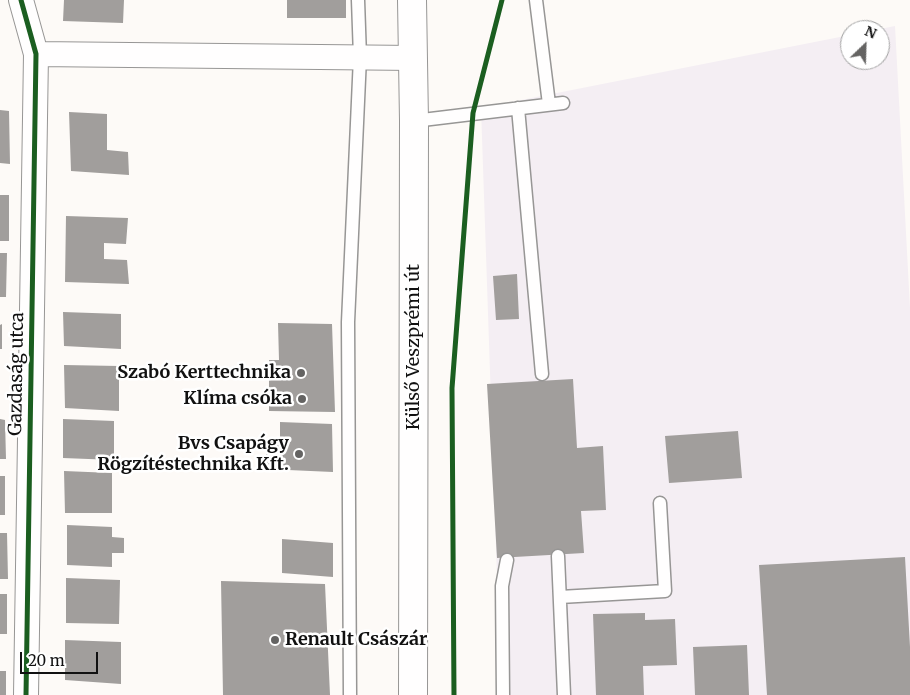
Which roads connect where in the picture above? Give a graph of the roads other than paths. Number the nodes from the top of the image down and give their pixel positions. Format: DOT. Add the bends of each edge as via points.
graph roads {
  1 [pos="21,0"];
  2 [pos="358,0"];
  3 [pos="412,0"];
  4 [pos="536,0"];
  5 [pos="36,54"];
  6 [pos="360,57"];
  7 [pos="414,58"];
  8 [pos="563,103"];
  9 [pos="548,104"];
  10 [pos="518,108"];
  11 [pos="414,121"];
  12 [pos="542,374"];
  13 [pos="660,503"];
  14 [pos="558,556"];
  15 [pos="507,560"];
  16 [pos="560,597"];
  17 [pos="26,695"];
  18 [pos="350,695"];
  19 [pos="413,695"];
  20 [pos="503,695"];
  21 [pos="564,695"];
  1 -- 5 [label="street, Gazdaság utca"];
  2 -- 6 [label="lane"];
  3 -- 7 [label="street, Külső Veszprémi út"];
  4 -- 9 [label="lane"];
  5 -- 6 [label="street"];
  5 -- 17 [label="street, Gazdaság utca"];
  6 -- 7 [label="street"];
  6 -- 18 [label="lane" via="348,322"];
  7 -- 11 [label="street, Külső Veszprémi út"];
  8 -- 9 [label="lane"];
  9 -- 10 [label="lane"];
  10 -- 11 [label="lane"];
  10 -- 12 [label="lane"];
  11 -- 19 [label="street, Külső Veszprémi út"];
  13 -- 16 [label="lane" via="666,591"];
  14 -- 16 [label="lane"];
  15 -- 20 [label="lane" via="502,586"];
  16 -- 21 [label="lane"];
}
